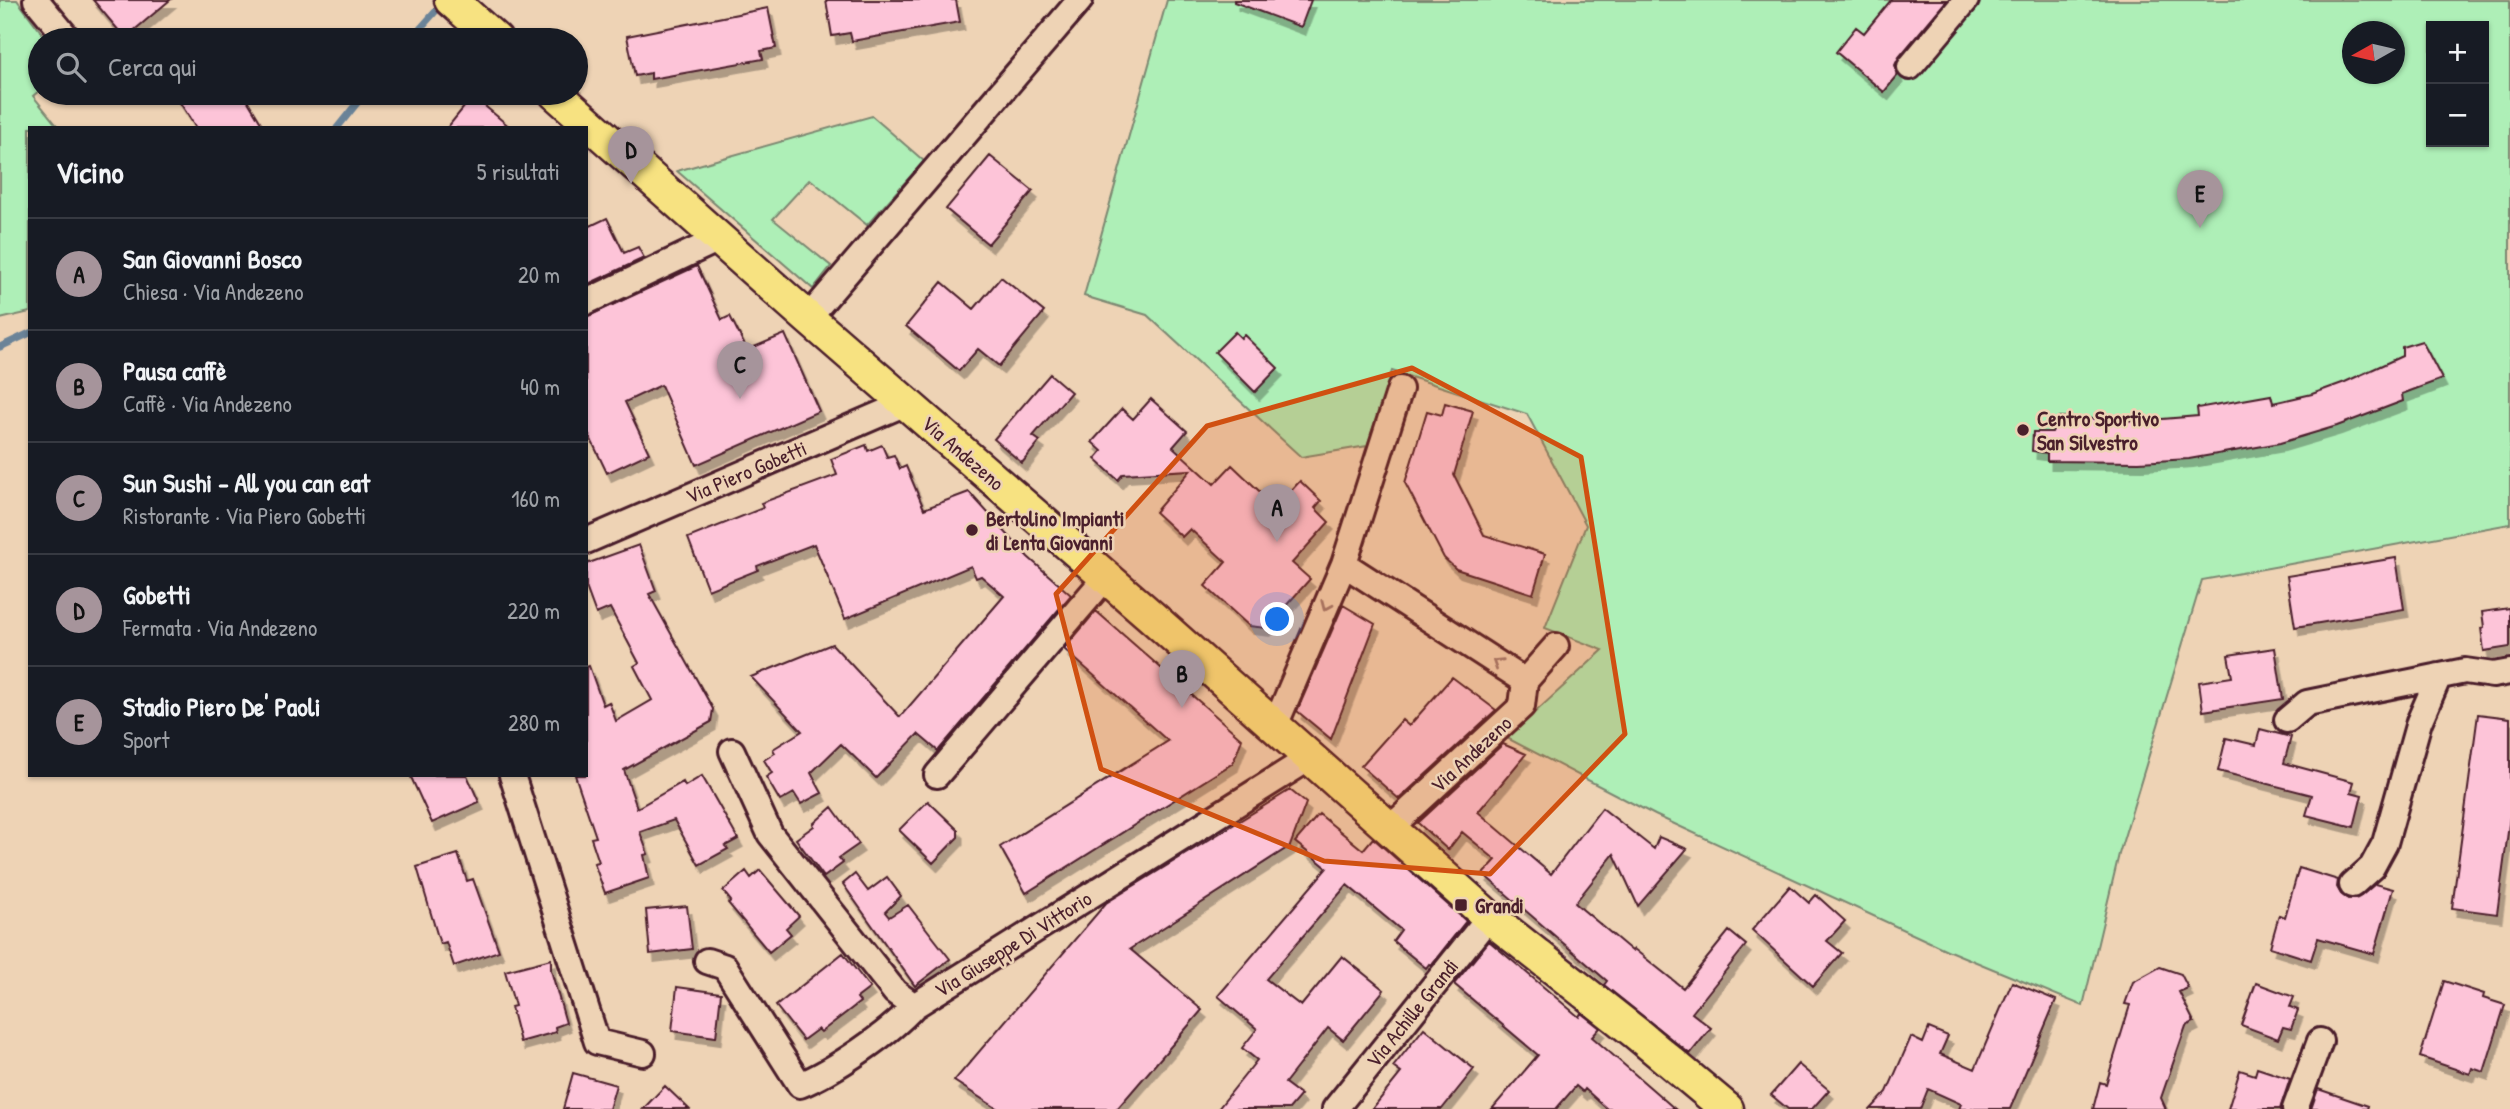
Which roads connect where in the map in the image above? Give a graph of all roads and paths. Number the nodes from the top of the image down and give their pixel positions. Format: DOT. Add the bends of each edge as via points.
graph roads {
  1 [pos="36,0"];
  2 [pos="1080,0"];
  3 [pos="1966,0"];
  4 [pos="465,4"];
  5 [pos="59,28"];
  6 [pos="486,28"];
  7 [pos="1910,67"];
  8 [pos="568,105"];
  9 [pos="719,239"];
  10 [pos="588,301"];
  11 [pos="808,318"];
  12 [pos="1400,389"];
  13 [pos="906,403"];
  14 [pos="588,540"];
  15 [pos="1344,564"];
  16 [pos="1106,577"];
  17 [pos="1556,646"];
  18 [pos="2501,674"];
  19 [pos="2439,676"];
  20 [pos="1525,681"];
  21 [pos="2287,720"];
  22 [pos="1274,728"];
  23 [pos="732,751"];
  24 [pos="1308,759"];
  25 [pos="937,775"];
  26 [pos="513,777"];
  27 [pos="1389,829"];
  28 [pos="2352,885"];
  29 [pos="1489,917"];
  30 [pos="707,961"];
  31 [pos="914,1006"];
  32 [pos="2320,1041"];
  33 [pos="643,1053"];
  34 [pos="1335,1109"];
  35 [pos="1727,1109"];
  36 [pos="2295,1109"];
  1 -- 5 [label="street"];
  2 -- 11 [label="street"];
  3 -- 7 [label="street"];
  4 -- 6 [label="main road"];
  8 -- 9 [label="main road, Via Andezeno"];
  9 -- 10 [label="street"];
  9 -- 11 [label="main road, Via Andezeno"];
  11 -- 13 [label="main road, Via Andezeno"];
  12 -- 15 [label="street"];
  13 -- 14 [label="street, Via Piero Gobetti"];
  13 -- 16 [label="main road, Via Andezeno"];
  20 -- 15 [label="street, one-way"];
  15 -- 22 [label="street, one-way"];
  16 -- 22 [label="main road, Via Andezeno"];
  16 -- 25 [label="street"];
  17 -- 20 [label="street"];
  18 -- 19 [label="street" via="2465,671"];
  19 -- 21 [label="street" via="2307,703"];
  19 -- 28 [label="street" via="2419,722 2385,843 2372,867"];
  20 -- 27 [label="street, Via Andezeno" via="1522,706"];
  22 -- 24 [label="main road, Via Andezeno"];
  23 -- 31 [label="street, Via Giuseppe Di Vittorio" via="770,834 895,992"];
  24 -- 27 [label="main road, Via Andezeno"];
  24 -- 31 [label="street, Via Giuseppe Di Vittorio"];
  26 -- 33 [label="street" via="597,1042"];
  27 -- 29 [label="main road, Via Andezeno"];
  29 -- 34 [label="street, Via Achille Grandi"];
  29 -- 35 [label="main road, Via Andezeno"];
  30 -- 31 [label="street" via="726,967 800,1085 890,1028"];
  32 -- 36 [label="street"];
}
